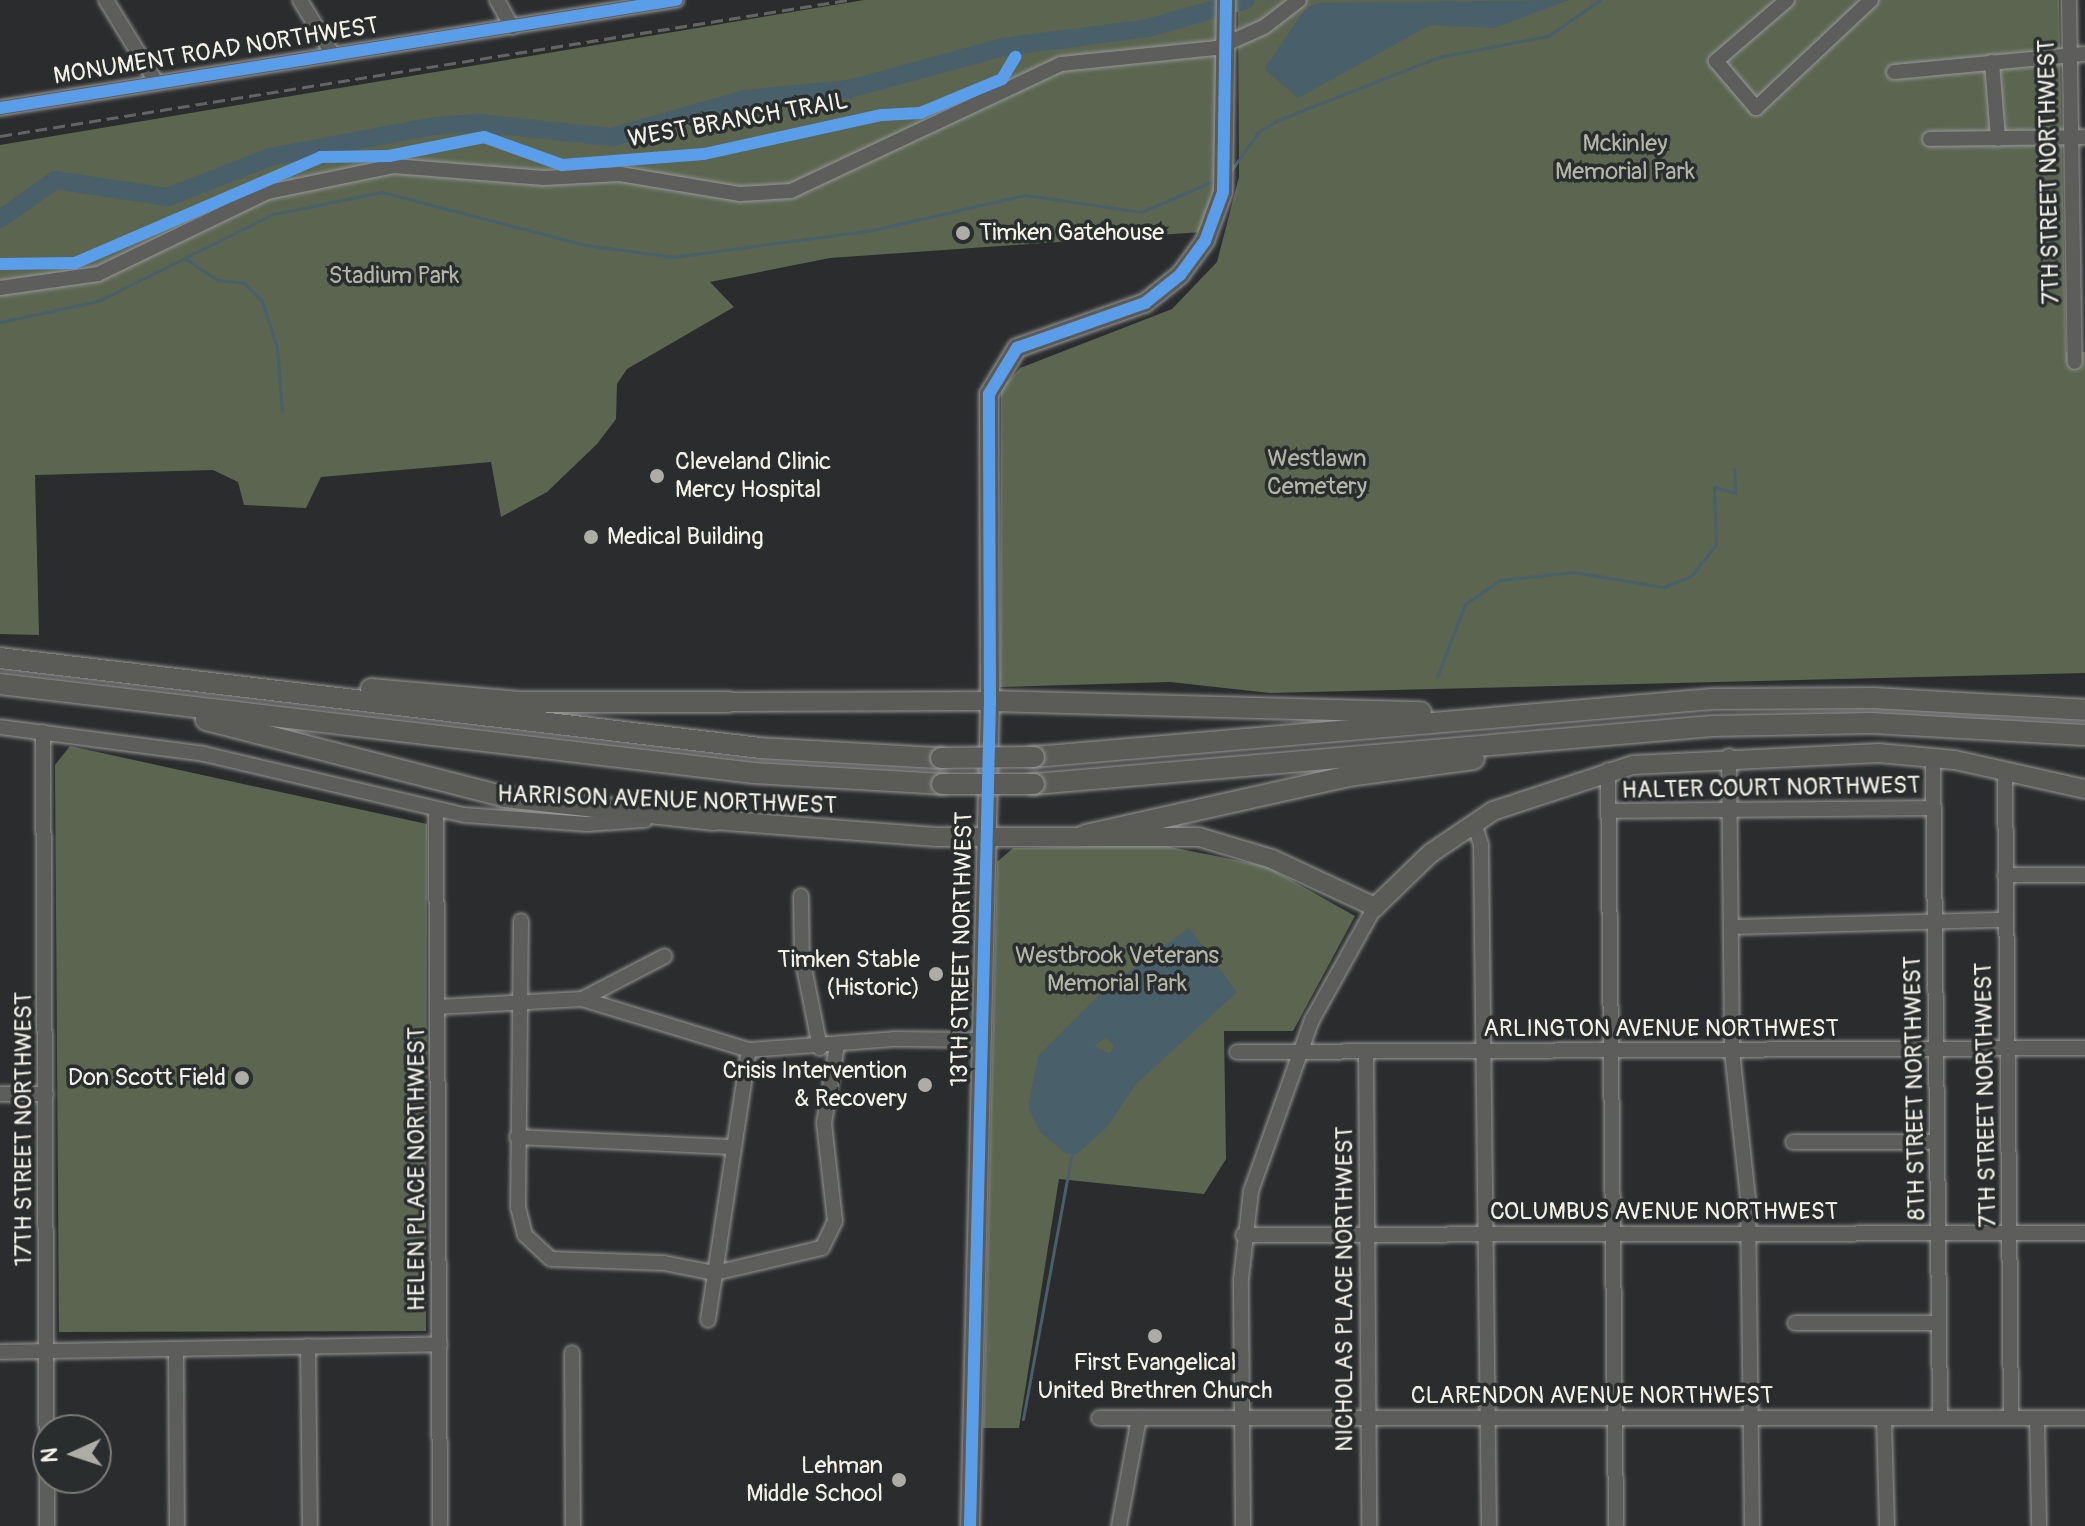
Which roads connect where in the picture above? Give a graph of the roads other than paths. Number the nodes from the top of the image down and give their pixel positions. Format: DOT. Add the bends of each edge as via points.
graph roads {
  1 [pos="106,0"];
  2 [pos="300,0"];
  3 [pos="497,0"];
  4 [pos="676,0"];
  5 [pos="1226,0"];
  6 [pos="1299,0"];
  7 [pos="1787,0"];
  8 [pos="1871,0"];
  9 [pos="2069,0"];
  10 [pos="512,27"];
  11 [pos="1226,40"];
  12 [pos="2077,54"];
  13 [pos="333,55"];
  14 [pos="1992,62"];
  15 [pos="1894,72"];
  16 [pos="156,82"];
  17 [pos="0,108"];
  18 [pos="2078,137"];
  19 [pos="1930,139"];
  20 [pos="1998,139"];
  21 [pos="2078,248"];
  22 [pos="0,288"];
  23 [pos="2080,345"];
  24 [pos="2075,362"];
  25 [pos="0,658"];
  26 [pos="183,680"];
  27 [pos="0,684"];
  28 [pos="0,695"];
  29 [pos="990,701"];
  30 [pos="729,702"];
  31 [pos="1628,705"];
  32 [pos="2085,710"];
  33 [pos="1713,726"];
  34 [pos="0,727"];
  35 [pos="43,732"];
  36 [pos="2085,735"];
  37 [pos="1729,756"];
  38 [pos="1933,757"];
  39 [pos="1608,770"];
  40 [pos="2005,772"];
  41 [pos="2085,789"];
  42 [pos="1934,808"];
  43 [pos="436,811"];
  44 [pos="1608,811"];
  45 [pos="1730,811"];
  46 [pos="714,820"];
  47 [pos="1474,823"];
  48 [pos="1085,835"];
  49 [pos="986,836"];
  50 [pos="2005,875"];
  51 [pos="2085,875"];
  52 [pos="801,896"];
  53 [pos="1375,907"];
  54 [pos="2006,920"];
  55 [pos="521,921"];
  56 [pos="1935,922"];
  57 [pos="1731,927"];
  58 [pos="665,956"];
  59 [pos="582,999"];
  60 [pos="524,1006"];
  61 [pos="438,1007"];
  62 [pos="982,1040"];
  63 [pos="837,1045"];
  64 [pos="820,1048"];
  65 [pos="2007,1048"];
  66 [pos="2085,1048"];
  67 [pos="1936,1049"];
  68 [pos="749,1050"];
  69 [pos="1299,1051"];
  70 [pos="1366,1051"];
  71 [pos="1610,1051"];
  72 [pos="1732,1051"];
  73 [pos="1237,1052"];
  74 [pos="1484,1052"];
  75 [pos="0,1094"];
  76 [pos="46,1094"];
  77 [pos="517,1137"];
  78 [pos="1793,1142"];
  79 [pos="1937,1142"];
  80 [pos="729,1147"];
  81 [pos="1938,1233"];
  82 [pos="2085,1233"];
  83 [pos="1367,1234"];
  84 [pos="1486,1234"];
  85 [pos="1613,1234"];
  86 [pos="1748,1234"];
  87 [pos="2009,1234"];
  88 [pos="1243,1235"];
  89 [pos="715,1273"];
  90 [pos="708,1320"];
  91 [pos="1795,1323"];
  92 [pos="1939,1323"];
  93 [pos="440,1344"];
  94 [pos="308,1346"];
  95 [pos="176,1349"];
  96 [pos="0,1352"];
  97 [pos="46,1352"];
  98 [pos="572,1353"];
  99 [pos="1099,1418"];
  100 [pos="1139,1418"];
  101 [pos="1241,1418"];
  102 [pos="1488,1418"];
  103 [pos="1614,1418"];
  104 [pos="1750,1418"];
  105 [pos="1884,1418"];
  106 [pos="1940,1418"];
  107 [pos="2011,1418"];
  108 [pos="2037,1418"];
  109 [pos="2085,1418"];
  110 [pos="1369,1419"];
  111 [pos="47,1526"];
  112 [pos="177,1526"];
  113 [pos="310,1526"];
  114 [pos="440,1526"];
  115 [pos="573,1526"];
  116 [pos="970,1526"];
  117 [pos="1119,1526"];
  118 [pos="1243,1526"];
  119 [pos="1369,1526"];
  120 [pos="1489,1526"];
  121 [pos="1616,1526"];
  122 [pos="1752,1526"];
  123 [pos="1887,1526"];
  124 [pos="2039,1526"];
  1 -- 16 [label="street"];
  2 -- 13 [label="street"];
  3 -- 10 [label="street"];
  4 -- 10 [label="street, MONUMENT ROAD NORTHWEST"];
  5 -- 11 [label="main road"];
  6 -- 11 [label="street"];
  7 -- 8 [label="street" via="1716,61 1756,108"];
  9 -- 12 [label="street, 7TH STREET NORTHWEST"];
  10 -- 13 [label="street, MONUMENT ROAD NORTHWEST"];
  11 -- 22 [label="street" via="1061,64 791,191 756,195 620,174 544,178 394,166 268,192 98,274"];
  11 -- 29 [label="main road, 13TH STREET NORTHWEST" via="1223,192 1205,241 1169,286 1127,312 1028,342 995,373 988,400"];
  12 -- 14 [label="street"];
  12 -- 18 [label="street, 7TH STREET NORTHWEST"];
  13 -- 16 [label="street, MONUMENT ROAD NORTHWEST"];
  14 -- 15 [label="street"];
  14 -- 20 [label="street"];
  16 -- 17 [label="street, MONUMENT ROAD NORTHWEST"];
  18 -- 20 [label="street"];
  18 -- 21 [label="street, 7TH STREET NORTHWEST"];
  19 -- 20 [label="street"];
  21 -- 23 [label="street, 7TH STREET NORTHWEST"];
  23 -- 24 [label="street"];
  25 -- 26 [label="highway"];
  26 -- 30 [label="highway" via="521,702"];
  26 -- 31 [label="highway, bridge" via="760,748 941,758 1034,757"];
  27 -- 33 [label="highway, bridge" via="754,773 942,784 1034,784"];
  28 -- 46 [label="highway" via="192,717 505,797"];
  29 -- 30 [label="main road"];
  29 -- 31 [label="highway" via="1134,700 1395,713 1579,699"];
  29 -- 49 [label="main road, 13TH STREET NORTHWEST"];
  31 -- 32 [label="highway" via="1815,697"];
  33 -- 36 [label="highway" via="1871,723"];
  33 -- 48 [label="highway" via="1349,776"];
  34 -- 35 [label="street, HARRISON AVENUE NORTHWEST"];
  35 -- 43 [label="street, HARRISON AVENUE NORTHWEST" via="204,754"];
  35 -- 76 [label="street, 17TH STREET NORTHWEST"];
  37 -- 38 [label="main road"];
  37 -- 39 [label="main road"];
  37 -- 45 [label="street"];
  38 -- 40 [label="main road"];
  38 -- 42 [label="street, 8TH STREET NORTHWEST"];
  39 -- 44 [label="street"];
  39 -- 47 [label="main road" via="1546,788"];
  40 -- 41 [label="main road"];
  40 -- 50 [label="street, 7TH STREET NORTHWEST"];
  42 -- 45 [label="street, HALTER COURT NORTHWEST"];
  42 -- 56 [label="street, 8TH STREET NORTHWEST"];
  43 -- 46 [label="street, HARRISON AVENUE NORTHWEST" via="552,823"];
  43 -- 61 [label="street, HELEN PLACE NORTHWEST"];
  44 -- 45 [label="street, HALTER COURT NORTHWEST"];
  44 -- 71 [label="street"];
  45 -- 57 [label="street"];
  46 -- 49 [label="main road, HARRISON AVENUE NORTHWEST"];
  47 -- 53 [label="main road"];
  47 -- 74 [label="street" via="1481,845"];
  48 -- 49 [label="main road, HARRISON AVENUE NORTHWEST"];
  48 -- 53 [label="main road, HARRISON AVENUE NORTHWEST" via="1221,841"];
  49 -- 62 [label="main road, 13TH STREET NORTHWEST"];
  50 -- 51 [label="street"];
  50 -- 54 [label="street, 7TH STREET NORTHWEST"];
  52 -- 64 [label="street" via="802,957"];
  53 -- 69 [label="street"];
  54 -- 56 [label="street"];
  54 -- 65 [label="street, 7TH STREET NORTHWEST"];
  55 -- 60 [label="street"];
  56 -- 57 [label="street"];
  56 -- 67 [label="street, 8TH STREET NORTHWEST"];
  57 -- 72 [label="street"];
  58 -- 59 [label="street"];
  59 -- 60 [label="street"];
  59 -- 68 [label="street"];
  60 -- 61 [label="street"];
  60 -- 77 [label="street"];
  61 -- 93 [label="street, HELEN PLACE NORTHWEST"];
  62 -- 63 [label="street"];
  62 -- 116 [label="main road, 13TH STREET NORTHWEST"];
  63 -- 64 [label="street"];
  63 -- 89 [label="street" via="824,1107 832,1236 808,1256"];
  64 -- 68 [label="street"];
  65 -- 66 [label="street, ARLINGTON AVENUE NORTHWEST"];
  65 -- 67 [label="street, ARLINGTON AVENUE NORTHWEST"];
  65 -- 87 [label="street, 7TH STREET NORTHWEST"];
  67 -- 72 [label="street, ARLINGTON AVENUE NORTHWEST"];
  67 -- 79 [label="street, 8TH STREET NORTHWEST"];
  68 -- 80 [label="street"];
  69 -- 70 [label="street, ARLINGTON AVENUE NORTHWEST"];
  69 -- 73 [label="street, ARLINGTON AVENUE NORTHWEST"];
  69 -- 88 [label="street" via="1261,1148"];
  70 -- 74 [label="street, ARLINGTON AVENUE NORTHWEST"];
  70 -- 83 [label="street, NICHOLAS PLACE NORTHWEST"];
  71 -- 72 [label="street, ARLINGTON AVENUE NORTHWEST"];
  71 -- 74 [label="street, ARLINGTON AVENUE NORTHWEST"];
  71 -- 85 [label="street"];
  72 -- 86 [label="street"];
  74 -- 84 [label="street"];
  75 -- 76 [label="street"];
  76 -- 97 [label="street, 17TH STREET NORTHWEST"];
  77 -- 80 [label="street"];
  77 -- 89 [label="street" via="520,1221 544,1256"];
  78 -- 79 [label="street"];
  79 -- 81 [label="street, 8TH STREET NORTHWEST"];
  80 -- 89 [label="street"];
  81 -- 86 [label="street, COLUMBUS AVENUE NORTHWEST"];
  81 -- 87 [label="street, COLUMBUS AVENUE NORTHWEST"];
  81 -- 92 [label="street, 8TH STREET NORTHWEST"];
  82 -- 87 [label="street, COLUMBUS AVENUE NORTHWEST"];
  83 -- 84 [label="street, COLUMBUS AVENUE NORTHWEST"];
  83 -- 88 [label="street, COLUMBUS AVENUE NORTHWEST"];
  83 -- 110 [label="street, NICHOLAS PLACE NORTHWEST"];
  84 -- 85 [label="street, COLUMBUS AVENUE NORTHWEST"];
  84 -- 102 [label="street"];
  85 -- 86 [label="street, COLUMBUS AVENUE NORTHWEST"];
  85 -- 103 [label="street"];
  86 -- 104 [label="street"];
  87 -- 107 [label="street, 7TH STREET NORTHWEST"];
  88 -- 101 [label="street"];
  89 -- 90 [label="street"];
  91 -- 92 [label="street"];
  92 -- 106 [label="street, 8TH STREET NORTHWEST"];
  93 -- 94 [label="street"];
  93 -- 114 [label="street, HELEN PLACE NORTHWEST"];
  94 -- 95 [label="street"];
  94 -- 113 [label="street"];
  95 -- 97 [label="street"];
  95 -- 112 [label="street"];
  96 -- 97 [label="street"];
  97 -- 111 [label="street, 17TH STREET NORTHWEST"];
  98 -- 115 [label="street"];
  99 -- 100 [label="street, CLARENDON AVENUE NORTHWEST"];
  100 -- 101 [label="street, CLARENDON AVENUE NORTHWEST"];
  100 -- 117 [label="street"];
  101 -- 110 [label="street, CLARENDON AVENUE NORTHWEST"];
  101 -- 118 [label="street"];
  102 -- 103 [label="street, CLARENDON AVENUE NORTHWEST"];
  102 -- 110 [label="street, CLARENDON AVENUE NORTHWEST"];
  102 -- 120 [label="street"];
  103 -- 104 [label="street, CLARENDON AVENUE NORTHWEST"];
  103 -- 121 [label="street"];
  104 -- 105 [label="street, CLARENDON AVENUE NORTHWEST"];
  104 -- 122 [label="street"];
  105 -- 106 [label="street, CLARENDON AVENUE NORTHWEST"];
  105 -- 123 [label="street"];
  106 -- 107 [label="street, CLARENDON AVENUE NORTHWEST"];
  107 -- 108 [label="street, CLARENDON AVENUE NORTHWEST"];
  108 -- 109 [label="street, CLARENDON AVENUE NORTHWEST"];
  108 -- 124 [label="street"];
  110 -- 119 [label="street, NICHOLAS PLACE NORTHWEST"];
}
